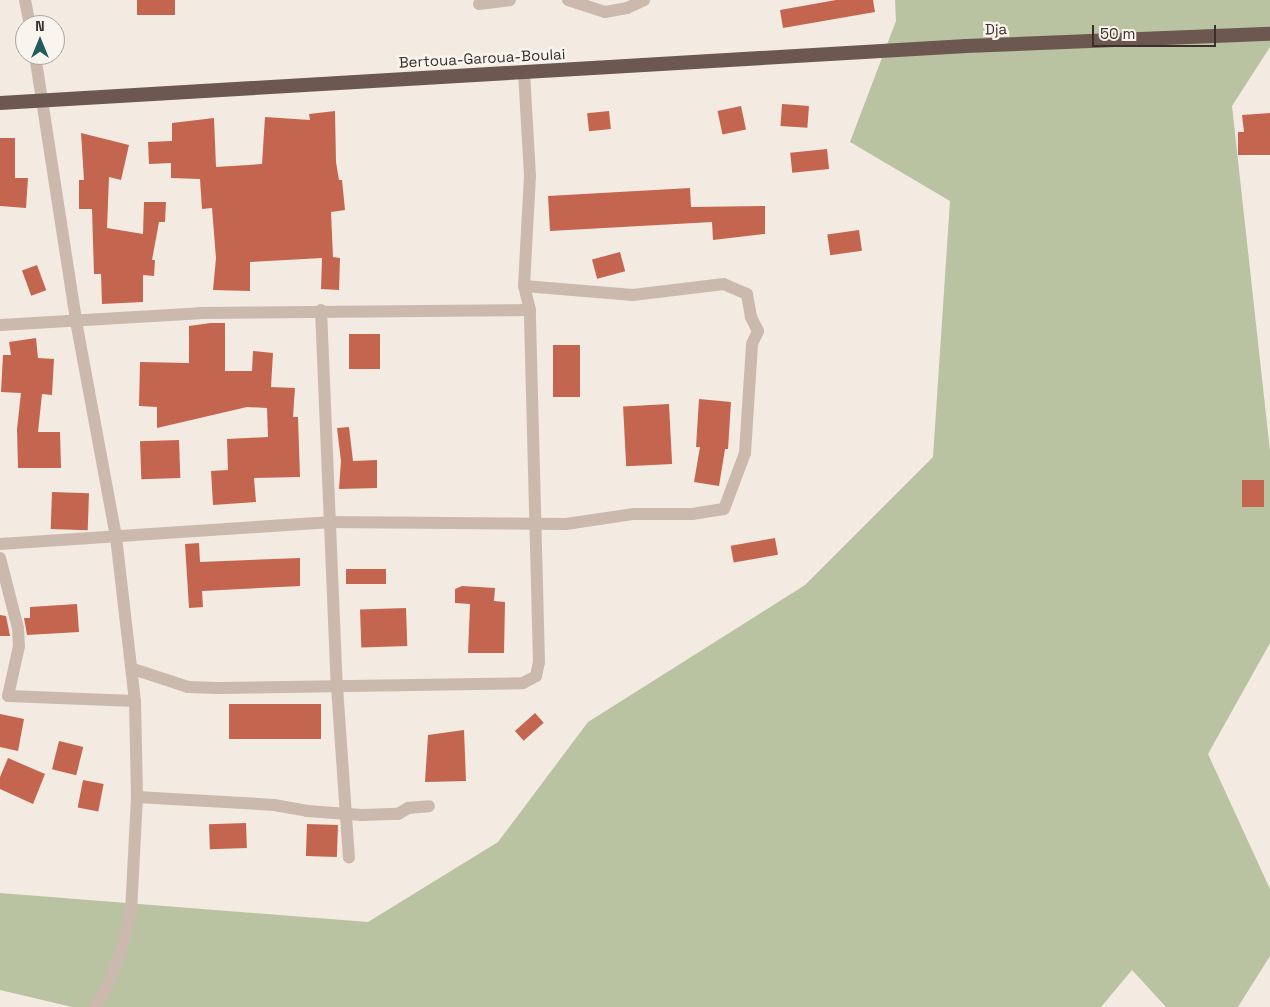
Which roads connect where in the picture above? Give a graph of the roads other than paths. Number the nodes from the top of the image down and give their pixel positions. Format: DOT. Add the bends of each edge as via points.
graph roads {
  1 [pos="26,0"];
  2 [pos="510,0"];
  3 [pos="568,0"];
  4 [pos="644,0"];
  5 [pos="479,4"];
  6 [pos="28,15"];
  7 [pos="1270,34"];
  8 [pos="966,46"];
  9 [pos="37,65"];
  10 [pos="524,71"];
  11 [pos="43,101"];
  12 [pos="0,103"];
  13 [pos="524,286"];
  14 [pos="321,310"];
  15 [pos="530,310"];
  16 [pos="76,321"];
  17 [pos="0,325"];
  18 [pos="328,522"];
  19 [pos="534,523"];
  20 [pos="116,536"];
  21 [pos="0,544"];
  22 [pos="0,558"];
  23 [pos="133,670"];
  24 [pos="337,688"];
  25 [pos="135,701"];
  26 [pos="137,797"];
  27 [pos="429,806"];
  28 [pos="346,813"];
  29 [pos="350,858"];
  30 [pos="95,1007"];
  1 -- 6 [label="street"];
  2 -- 5 [label="street"];
  3 -- 4 [label="street" via="605,12"];
  7 -- 8 [label="highway, Dja"];
  8 -- 10 [label="highway, Bertoua-Garoua-Boulai"];
  9 -- 11 [label="street"];
  10 -- 11 [label="highway, Bertoua-Garoua-Boulai"];
  10 -- 13 [label="street" via="530,176"];
  11 -- 12 [label="highway, Bertoua-Garoua-Boulai"];
  11 -- 16 [label="street"];
  13 -- 15 [label="street"];
  13 -- 19 [label="street" via="633,294 724,284 747,294 758,331 752,344 745,453 724,509 692,514 634,514 590,522"];
  14 -- 15 [label="street"];
  14 -- 16 [label="street"];
  14 -- 18 [label="street"];
  15 -- 19 [label="street"];
  16 -- 17 [label="street"];
  16 -- 20 [label="street"];
  18 -- 19 [label="street"];
  18 -- 20 [label="street"];
  18 -- 24 [label="street"];
  19 -- 24 [label="street" via="539,662 536,676 523,683"];
  20 -- 21 [label="street"];
  20 -- 23 [label="street"];
  22 -- 25 [label="street" via="18,628 19,646 8,696"];
  23 -- 24 [label="street" via="188,687"];
  23 -- 25 [label="street"];
  24 -- 28 [label="street"];
  25 -- 26 [label="street"];
  26 -- 28 [label="street"];
  26 -- 30 [label="street" via="131,910 122,949"];
  27 -- 28 [label="street" via="408,808 398,814"];
  28 -- 29 [label="street"];
}
